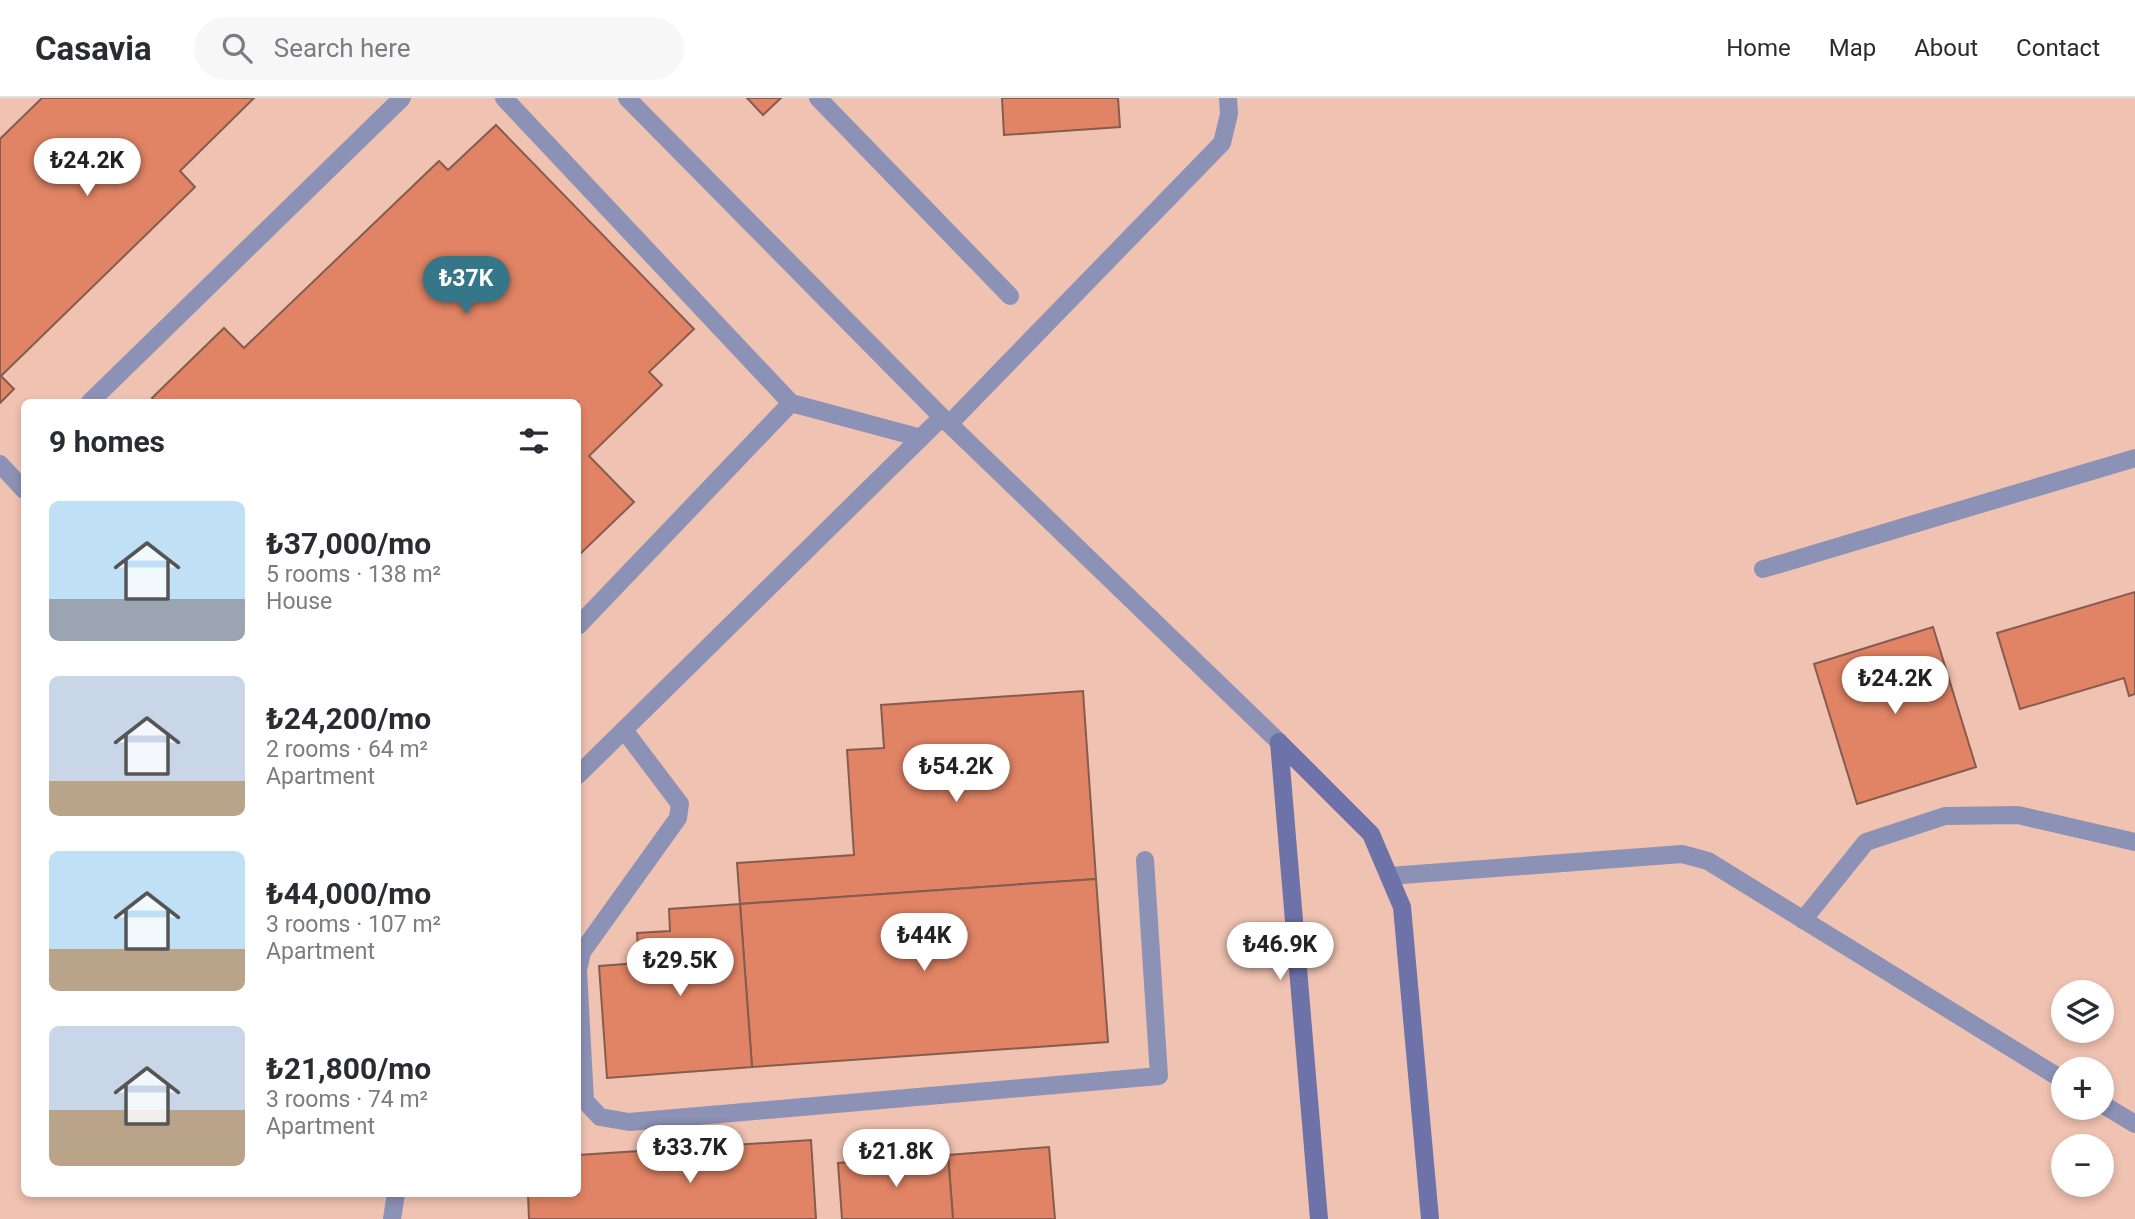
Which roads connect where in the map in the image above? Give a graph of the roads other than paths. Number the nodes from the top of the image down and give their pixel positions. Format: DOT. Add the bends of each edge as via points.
graph roads {
  1 [pos="401,98"];
  2 [pos="504,98"];
  3 [pos="627,98"];
  4 [pos="818,98"];
  5 [pos="1228,98"];
  6 [pos="1010,296"];
  7 [pos="93,399"];
  8 [pos="791,403"];
  9 [pos="946,421"];
  10 [pos="921,438"];
  11 [pos="2135,457"];
  12 [pos="0,464"];
  13 [pos="21,486"];
  14 [pos="1763,569"];
  15 [pos="581,623"];
  16 [pos="624,730"];
  17 [pos="1279,742"];
  18 [pos="581,772"];
  19 [pos="2135,842"];
  20 [pos="1145,859"];
  21 [pos="1389,876"];
  22 [pos="1803,920"];
  23 [pos="581,956"];
  24 [pos="581,1026"];
  25 [pos="2051,1073"];
  26 [pos="2114,1111"];
  27 [pos="2135,1124"];
  28 [pos="396,1197"];
  29 [pos="392,1219"];
  30 [pos="1318,1219"];
  31 [pos="1430,1219"];
  1 -- 7 [label="lane"];
  2 -- 8 [label="lane"];
  3 -- 9 [label="lane"];
  4 -- 6 [label="lane"];
  5 -- 9 [label="lane" via="1230,114 1222,143"];
  8 -- 10 [label="lane"];
  8 -- 15 [label="lane"];
  9 -- 10 [label="lane"];
  9 -- 17 [label="lane"];
  10 -- 16 [label="lane"];
  11 -- 14 [label="lane"];
  12 -- 13 [label="lane"];
  16 -- 18 [label="lane"];
  16 -- 23 [label="lane" via="680,804 678,818"];
  17 -- 21 [label="street" via="1371,834"];
  17 -- 30 [label="street"];
  19 -- 22 [label="lane" via="2018,815 1945,816 1866,842"];
  20 -- 24 [label="lane" via="1159,1076 629,1122 600,1117 585,1101"];
  21 -- 22 [label="lane" via="1682,854 1708,861"];
  21 -- 31 [label="street" via="1402,907"];
  22 -- 25 [label="lane"];
  26 -- 27 [label="lane"];
  28 -- 29 [label="lane"];
}
